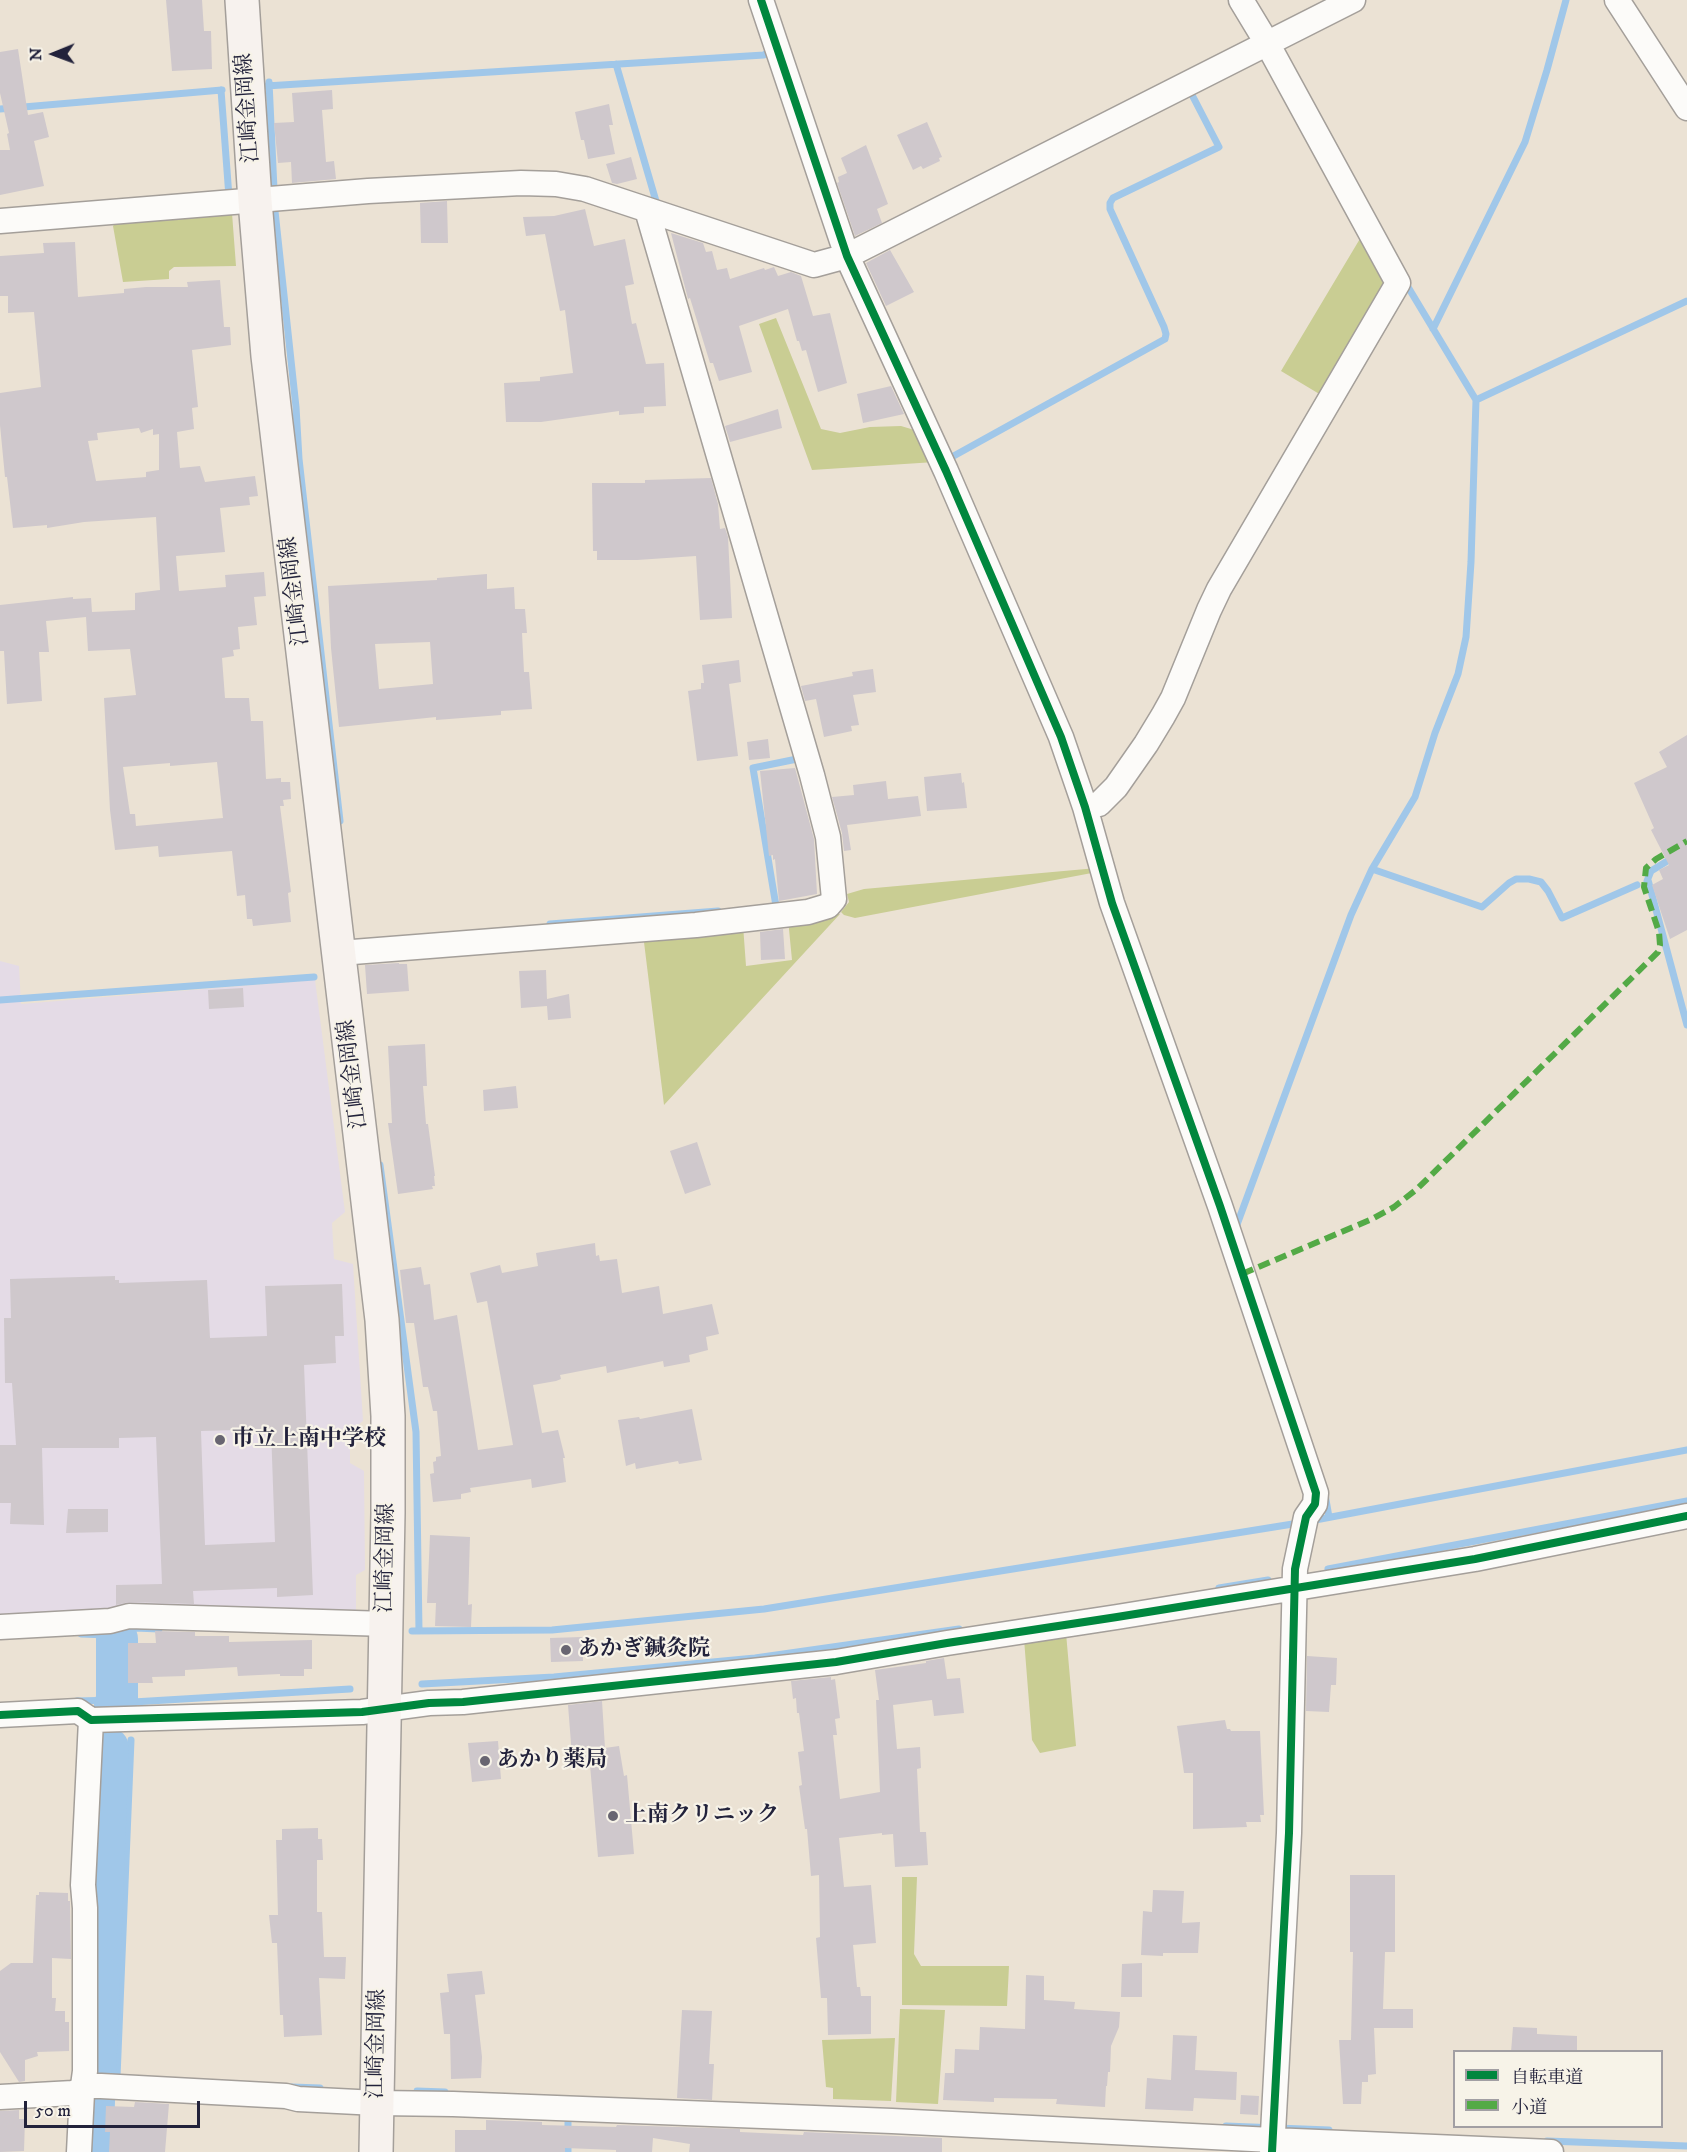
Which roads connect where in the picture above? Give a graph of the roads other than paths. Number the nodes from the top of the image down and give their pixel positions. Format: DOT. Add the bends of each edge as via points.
graph roads {
  1 [pos="242,0"];
  2 [pos="761,0"];
  3 [pos="1241,0"];
  4 [pos="1353,0"];
  5 [pos="1617,0"];
  6 [pos="1264,38"];
  7 [pos="1687,108"];
  8 [pos="268,200"];
  9 [pos="656,213"];
  10 [pos="0,221"];
  11 [pos="851,254"];
  12 [pos="1092,806"];
  13 [pos="349,952"];
  14 [pos="1687,1516"];
  15 [pos="1294,1588"];
  16 [pos="387,1624"];
  17 [pos="0,1627"];
  18 [pos="385,1709"];
  19 [pos="0,1715"];
  20 [pos="91,1720"];
  21 [pos="90,2086"];
  22 [pos="0,2097"];
  23 [pos="377,2103"];
  24 [pos="1272,2138"];
  25 [pos="79,2152"];
  26 [pos="376,2152"];
  27 [pos="1551,2152"];
  1 -- 8 [label="main road, 江崎金岡線"];
  2 -- 11 [label="street"];
  3 -- 6 [label="street"];
  4 -- 6 [label="street"];
  5 -- 7 [label="street"];
  6 -- 11 [label="street"];
  6 -- 12 [label="street" via="1398,283 1219,590 1173,698 1116,787"];
  8 -- 9 [label="street" via="404,189 556,184 585,189"];
  8 -- 10 [label="street"];
  8 -- 13 [label="main road, 江崎金岡線" via="268,356"];
  9 -- 11 [label="street" via="814,265"];
  9 -- 13 [label="street" via="812,775 828,837 834,899 828,906 808,912 696,925"];
  11 -- 12 [label="street"];
  12 -- 15 [label="street" via="1112,903 1220,1206 1316,1493 1306,1521"];
  13 -- 16 [label="main road, 江崎金岡線" via="388,1416"];
  14 -- 15 [label="street" via="1475,1559"];
  15 -- 18 [label="street" via="836,1662"];
  15 -- 24 [label="street" via="1289,1833"];
  16 -- 17 [label="street" via="129,1616 110,1621"];
  16 -- 18 [label="main road, 江崎金岡線"];
  18 -- 20 [label="street"];
  18 -- 23 [label="main road, 江崎金岡線"];
  19 -- 20 [label="street" via="78,1711"];
  20 -- 21 [label="street" via="83,1885 85,2071"];
  21 -- 22 [label="street" via="73,2093"];
  21 -- 23 [label="street"];
  21 -- 25 [label="street"];
  23 -- 24 [label="street"];
  23 -- 26 [label="main road, 江崎金岡線"];
  24 -- 27 [label="street"];
}
